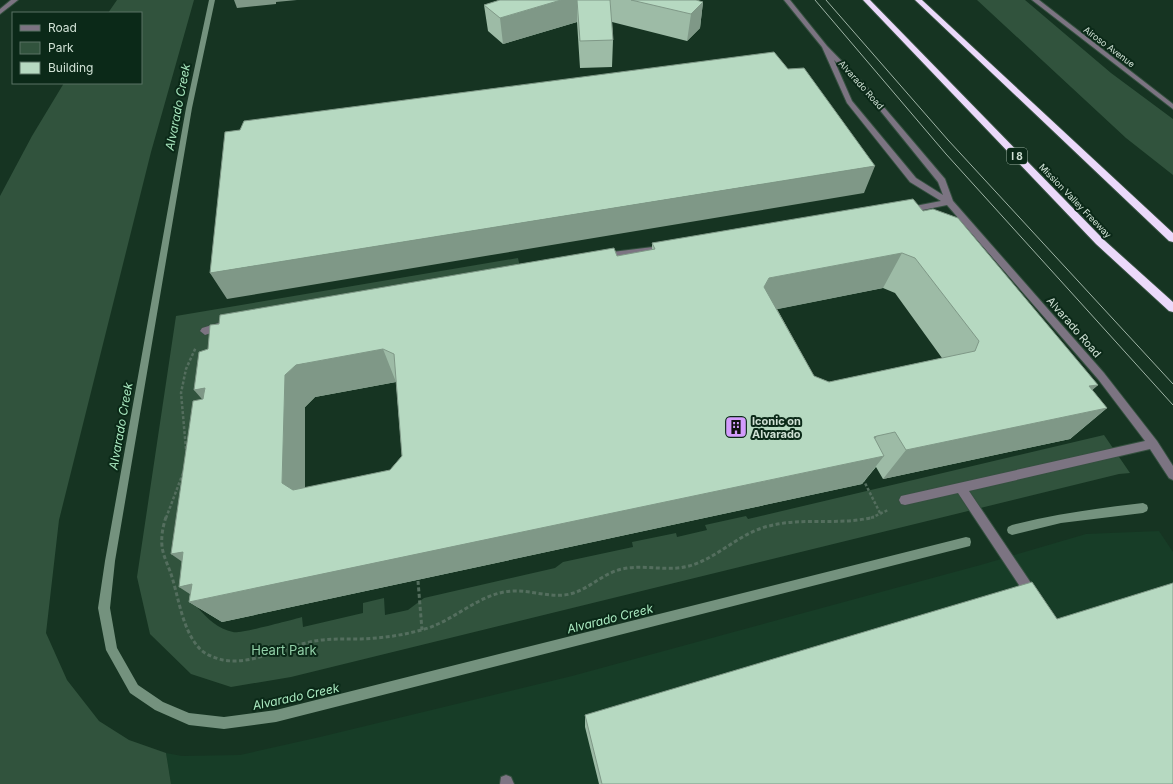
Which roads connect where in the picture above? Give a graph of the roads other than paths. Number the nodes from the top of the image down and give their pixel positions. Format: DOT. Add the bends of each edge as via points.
graph roads {
  1 [pos="15,0"];
  2 [pos="787,0"];
  3 [pos="866,0"];
  4 [pos="918,0"];
  5 [pos="1035,0"];
  6 [pos="0,12"];
  7 [pos="825,47"];
  8 [pos="1173,107"];
  9 [pos="949,202"];
  10 [pos="902,211"];
  11 [pos="1173,239"];
  12 [pos="671,247"];
  13 [pos="596,258"];
  14 [pos="1173,308"];
  15 [pos="233,323"];
  16 [pos="205,331"];
  17 [pos="1153,444"];
  18 [pos="1173,475"];
  19 [pos="961,488"];
  20 [pos="905,500"];
  21 [pos="1031,593"];
  1 -- 6 [label="street"];
  2 -- 7 [label="street, Alvarado Road"];
  3 -- 14 [label="highway, Mission Valley Freeway / I 8" via="1100,242"];
  4 -- 11 [label="highway"];
  5 -- 8 [label="street, Airoso Avenue"];
  7 -- 9 [label="street, Alvarado Road" via="864,87 942,181"];
  7 -- 9 [label="street, Alvarado Road" via="849,102 913,180"];
  9 -- 10 [label="street"];
  9 -- 17 [label="street, Alvarado Road" via="1102,376"];
  12 -- 13 [label="street" via="649,254"];
  15 -- 16 [label="street"];
  17 -- 18 [label="street, Alvarado Road"];
  17 -- 19 [label="street"];
  19 -- 20 [label="street"];
  19 -- 21 [label="street"];
}
